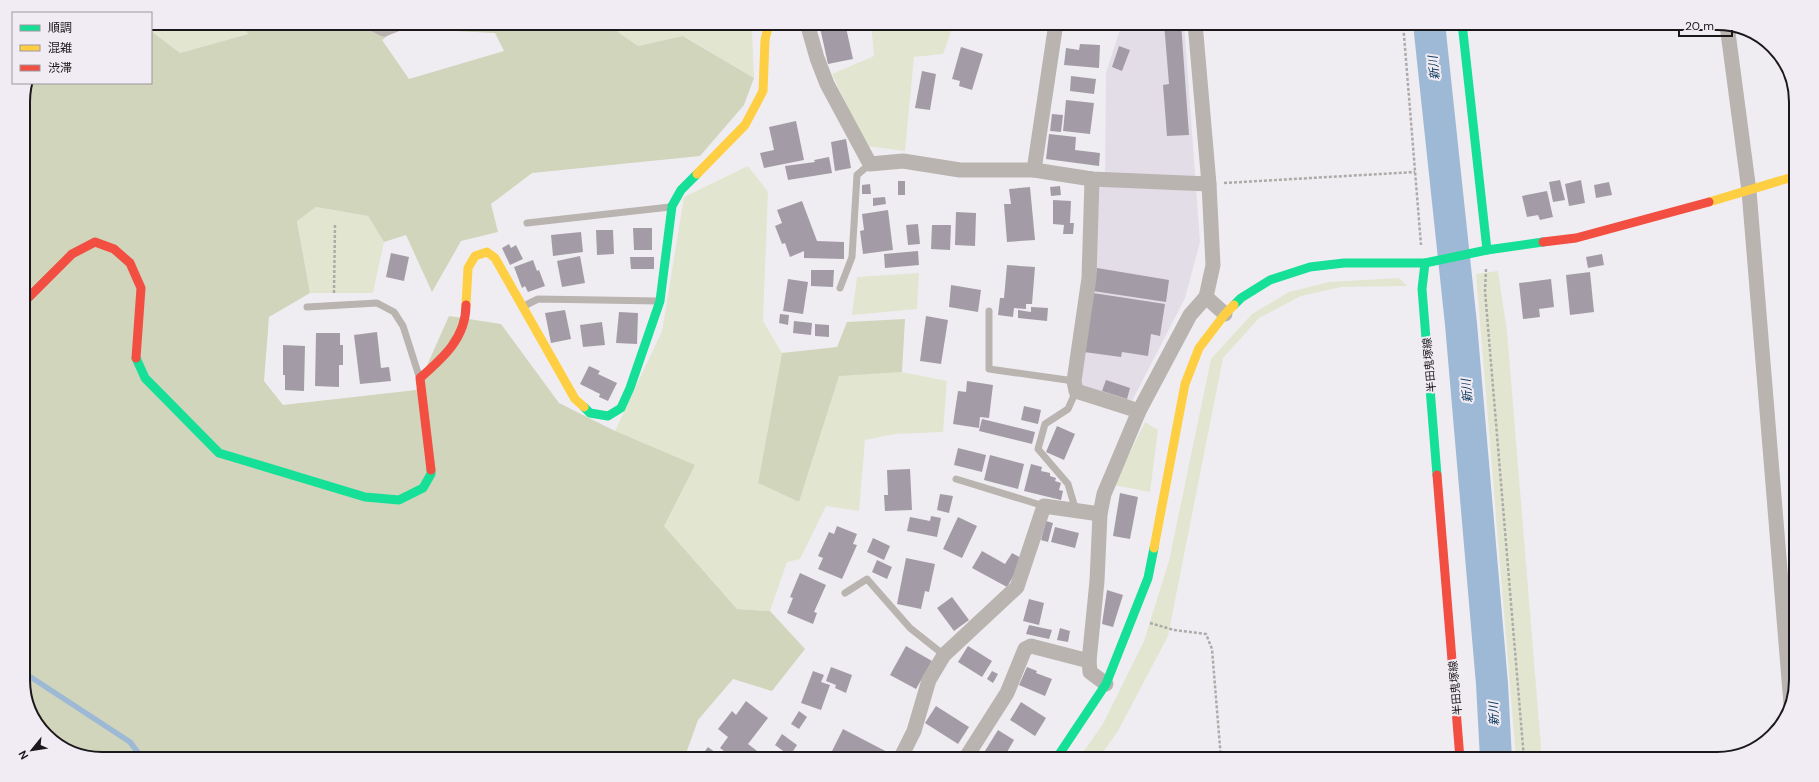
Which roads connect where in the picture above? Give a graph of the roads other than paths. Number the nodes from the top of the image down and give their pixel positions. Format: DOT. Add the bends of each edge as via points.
graph roads {
  1 [pos="767,30"];
  2 [pos="809,30"];
  3 [pos="1055,30"];
  4 [pos="1195,30"];
  5 [pos="1463,30"];
  6 [pos="1728,31"];
  7 [pos="870,164"];
  8 [pos="1034,170"];
  9 [pos="1789,178"];
  10 [pos="1092,179"];
  11 [pos="1209,184"];
  12 [pos="1749,191"];
  13 [pos="672,206"];
  14 [pos="527,223"];
  15 [pos="1487,250"];
  16 [pos="1425,263"];
  17 [pos="840,288"];
  18 [pos="30,296"];
  19 [pos="1206,297"];
  20 [pos="660,301"];
  21 [pos="307,307"];
  22 [pos="523,307"];
  23 [pos="989,311"];
  24 [pos="1225,314"];
  25 [pos="420,378"];
  26 [pos="1075,386"];
  27 [pos="1139,411"];
  28 [pos="956,479"];
  29 [pos="1044,506"];
  30 [pos="1076,511"];
  31 [pos="1100,514"];
  32 [pos="845,593"];
  33 [pos="944,656"];
  34 [pos="1089,661"];
  35 [pos="1789,680"];
  36 [pos="1106,684"];
  37 [pos="904,752"];
  38 [pos="969,752"];
  39 [pos="1061,752"];
  40 [pos="1459,752"];
  1 -- 13 [label="street" via="763,91 745,125 681,190"];
  2 -- 7 [label="street" via="816,58 827,84"];
  3 -- 8 [label="street"];
  4 -- 11 [label="street"];
  5 -- 15 [label="street"];
  6 -- 12 [label="street"];
  7 -- 8 [label="street" via="903,161 960,170"];
  7 -- 17 [label="lane" via="857,175 852,257"];
  8 -- 10 [label="street"];
  9 -- 12 [label="street"];
  10 -- 11 [label="street"];
  10 -- 26 [label="street" via="1088,278"];
  11 -- 19 [label="street" via="1213,265"];
  12 -- 15 [label="street" via="1576,238"];
  12 -- 35 [label="street"];
  13 -- 14 [label="lane"];
  13 -- 20 [label="street"];
  15 -- 16 [label="street"];
  16 -- 24 [label="street" via="1344,263 1310,267 1270,280 1241,298"];
  16 -- 40 [label="street, 半田鬼塚線" via="1422,289"];
  18 -- 25 [label="street" via="72,254 95,242 114,249 130,263 141,288 136,357 145,378 219,453 365,497 399,500 423,488 431,474"];
  19 -- 24 [label="street"];
  19 -- 27 [label="street" via="1190,315"];
  20 -- 22 [label="lane" via="538,299"];
  20 -- 22 [label="street" via="621,408 608,416 590,413 575,399"];
  21 -- 25 [label="lane" via="377,303 394,312 403,326"];
  22 -- 25 [label="street" via="496,258 487,252 475,256 467,268 465,321 458,338"];
  23 -- 26 [label="lane" via="989,369"];
  24 -- 36 [label="street" via="1199,348 1185,384 1148,578"];
  26 -- 27 [label="street"];
  26 -- 30 [label="lane" via="1068,409 1045,424 1038,449 1068,484"];
  27 -- 31 [label="street" via="1104,494"];
  28 -- 29 [label="lane"];
  29 -- 30 [label="street"];
  29 -- 33 [label="street" via="1017,587"];
  30 -- 31 [label="street"];
  31 -- 34 [label="street" via="1097,581"];
  32 -- 33 [label="lane" via="868,579 910,628"];
  33 -- 37 [label="street" via="929,680 914,731"];
  34 -- 36 [label="street" via="1090,672"];
  34 -- 38 [label="street" via="1031,646 1025,649 1007,692"];
  36 -- 39 [label="street"];
}
